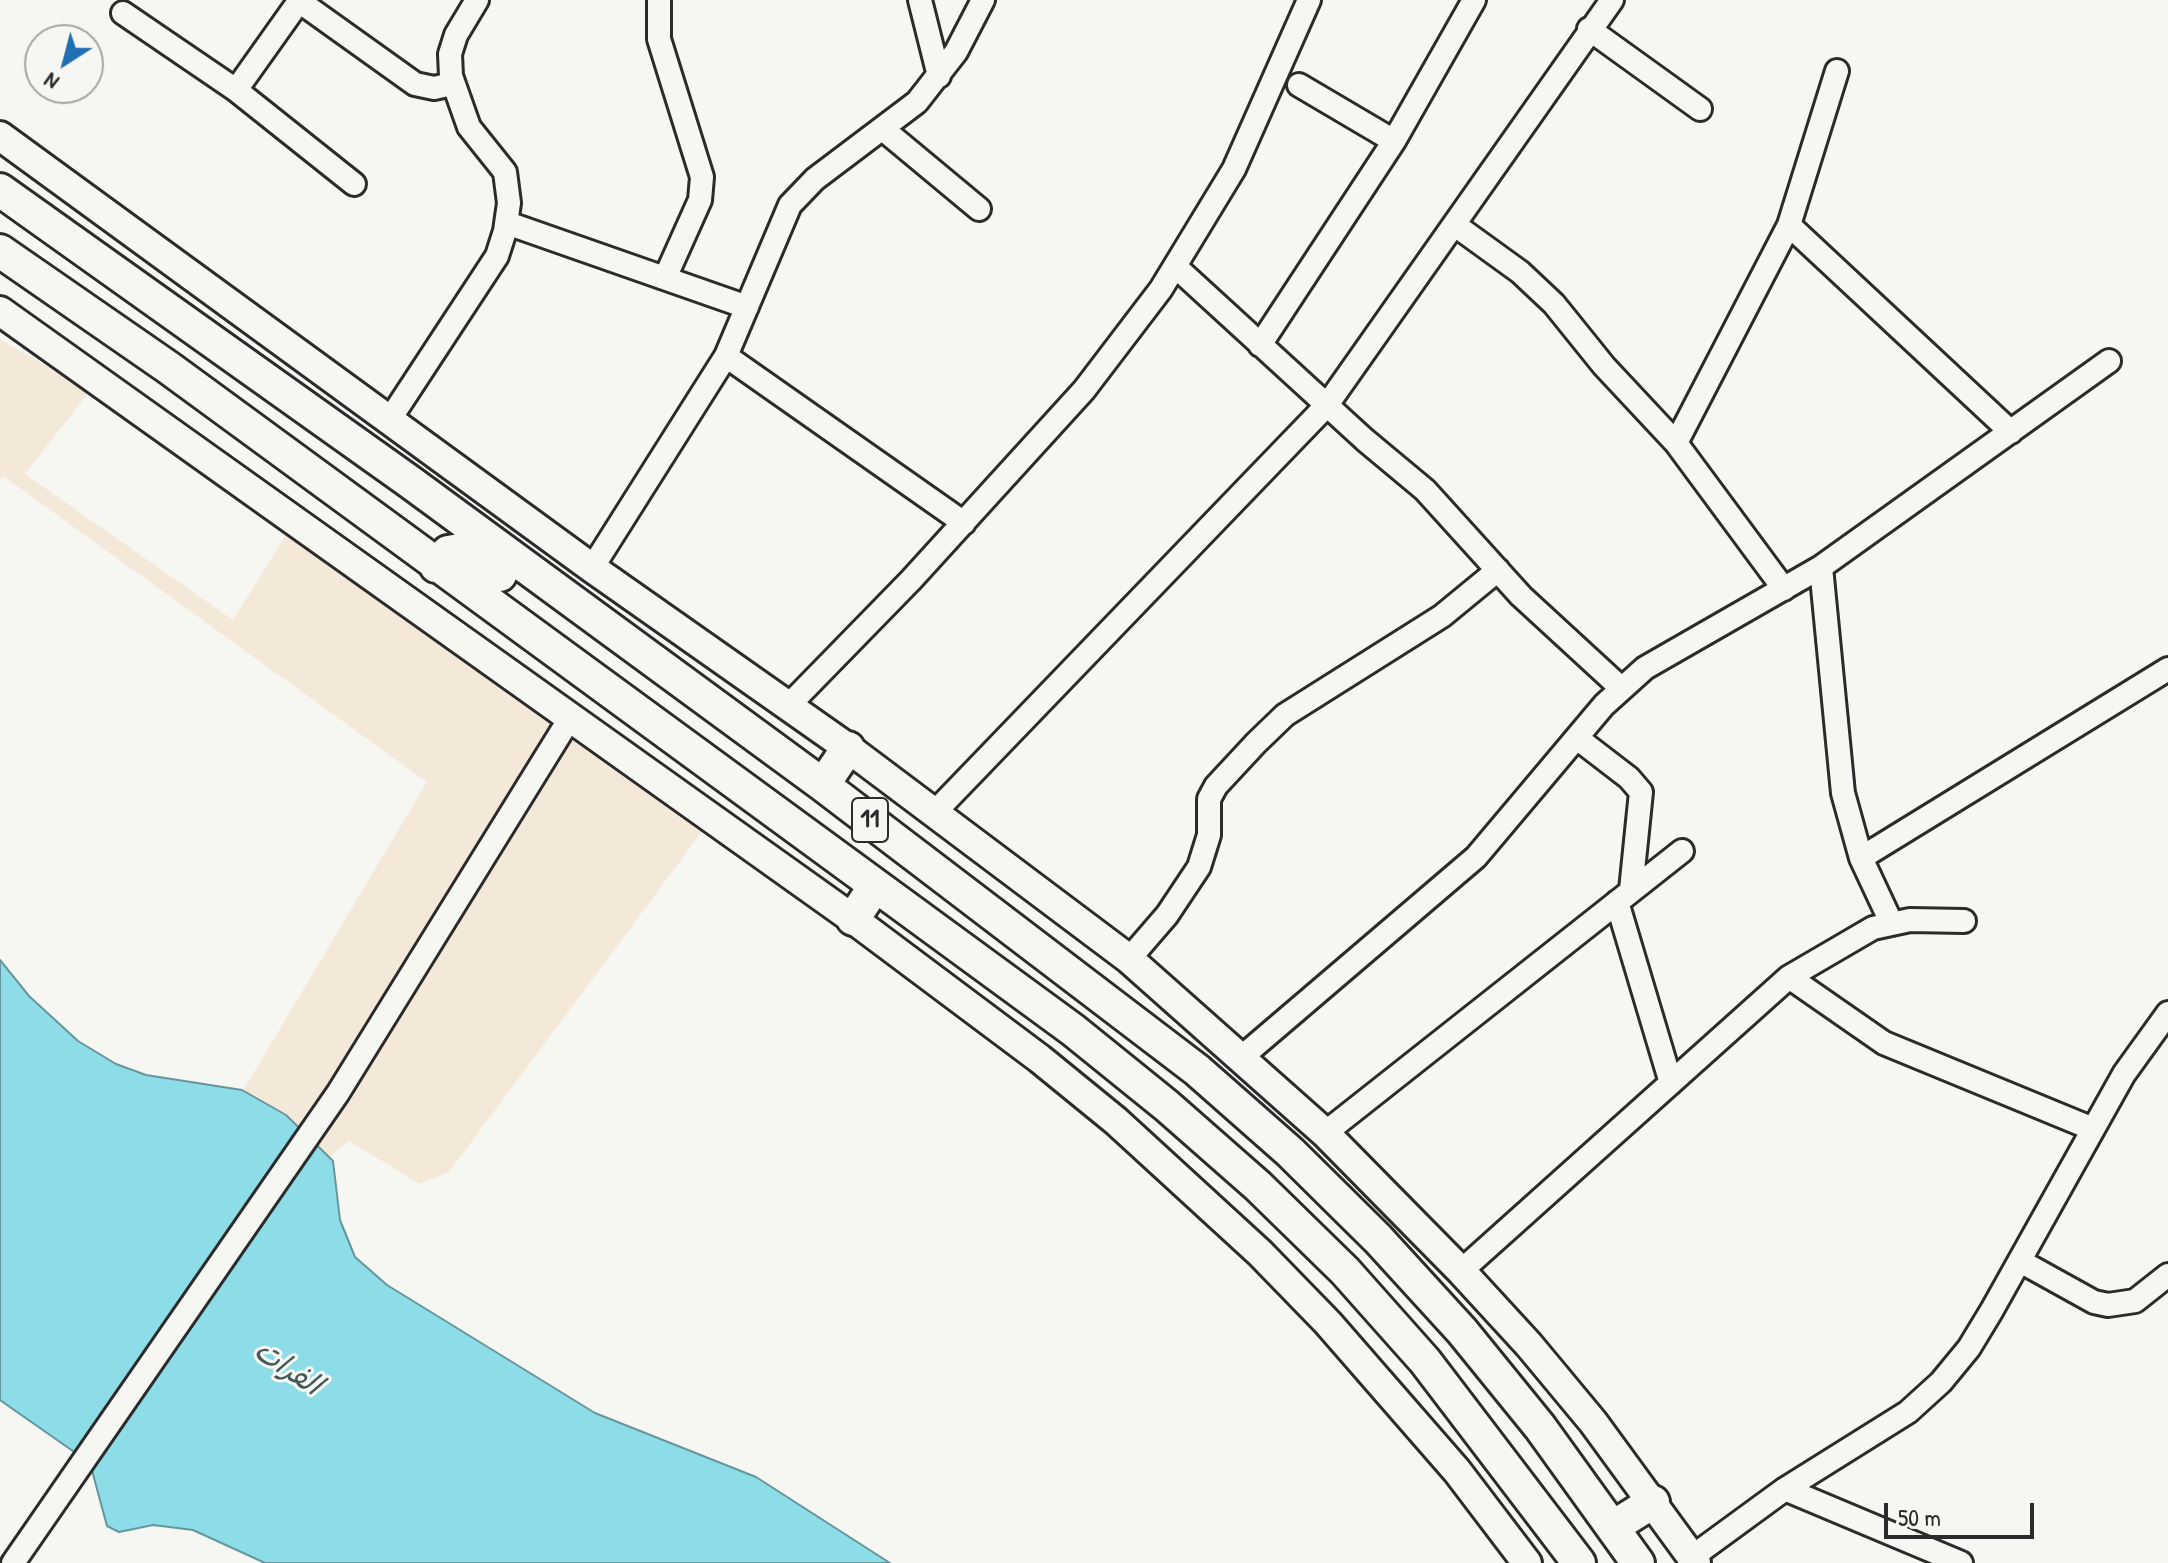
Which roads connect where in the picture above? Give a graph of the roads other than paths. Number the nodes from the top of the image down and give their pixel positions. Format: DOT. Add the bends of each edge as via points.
graph roads {
  1 [pos="659,0"];
  2 [pos="920,0"];
  3 [pos="983,0"];
  4 [pos="1309,0"];
  5 [pos="1474,0"];
  6 [pos="1612,0"];
  7 [pos="299,1"];
  8 [pos="470,2"];
  9 [pos="123,13"];
  10 [pos="1589,29"];
  11 [pos="1837,71"];
  12 [pos="939,76"];
  13 [pos="452,84"];
  14 [pos="1299,85"];
  15 [pos="236,90"];
  16 [pos="1700,109"];
  17 [pos="884,130"];
  18 [pos="0,136"];
  19 [pos="1394,141"];
  20 [pos="354,184"];
  21 [pos="0,190"];
  22 [pos="979,209"];
  23 [pos="507,223"];
  24 [pos="1455,225"];
  25 [pos="1789,225"];
  26 [pos="0,251"];
  27 [pos="1176,267"];
  28 [pos="665,278"];
  29 [pos="747,307"];
  30 [pos="0,311"];
  31 [pos="1260,345"];
  32 [pos="726,356"];
  33 [pos="2109,361"];
  34 [pos="169,368"];
  35 [pos="1327,405"];
  36 [pos="390,419"];
  37 [pos="2011,432"];
  38 [pos="1676,443"];
  39 [pos="410,482"];
  40 [pos="964,523"];
  41 [pos="436,566"];
  42 [pos="1821,567"];
  43 [pos="592,568"];
  44 [pos="1498,570"];
  45 [pos="1784,589"];
  46 [pos="2168,669"];
  47 [pos="1621,688"];
  48 [pos="789,705"];
  49 [pos="570,718"];
  50 [pos="759,738"];
  51 [pos="1577,738"];
  52 [pos="848,748"];
  53 [pos="823,785"];
  54 [pos="934,813"];
  55 [pos="1682,851"];
  56 [pos="1861,858"];
  57 [pos="875,886"];
  58 [pos="1624,896"];
  59 [pos="853,919"];
  60 [pos="1964,921"];
  61 [pos="1891,922"];
  62 [pos="1129,959"];
  63 [pos="1789,977"];
  64 [pos="2168,1013"];
  65 [pos="1243,1056"];
  66 [pos="1671,1083"];
  67 [pos="2093,1129"];
  68 [pos="1325,1133"];
  69 [pos="2020,1261"];
  70 [pos="1461,1271"];
  71 [pos="2168,1275"];
  72 [pos="1785,1489"];
  73 [pos="1653,1502"];
  74 [pos="1613,1527"];
  75 [pos="1694,1560"];
  76 [pos="13,1563"];
  77 [pos="1527,1563"];
  78 [pos="1579,1563"];
  79 [pos="1638,1563"];
  80 [pos="1961,1563"];
  1 -- 28 [label="street" via="659,39 702,177 700,200"];
  2 -- 12 [label="street"];
  3 -- 12 [label="street"];
  4 -- 27 [label="street" via="1234,169"];
  5 -- 19 [label="street"];
  6 -- 10 [label="street"];
  7 -- 13 [label="street" via="415,84"];
  7 -- 15 [label="street"];
  8 -- 13 [label="street" via="450,54"];
  9 -- 15 [label="street"];
  10 -- 16 [label="street"];
  10 -- 24 [label="street"];
  11 -- 25 [label="street"];
  12 -- 17 [label="street"];
  13 -- 23 [label="street" via="469,127 505,172"];
  14 -- 19 [label="street"];
  15 -- 20 [label="street"];
  17 -- 22 [label="street"];
  17 -- 29 [label="street" via="815,179 790,205"];
  18 -- 36 [label="main road"];
  19 -- 31 [label="street"];
  21 -- 39 [label="highway, 11"];
  23 -- 28 [label="street"];
  23 -- 36 [label="street" via="497,256"];
  24 -- 35 [label="street"];
  24 -- 38 [label="street" via="1554,304"];
  25 -- 37 [label="street"];
  25 -- 38 [label="street"];
  26 -- 34 [label="highway, 11"];
  27 -- 31 [label="street"];
  27 -- 40 [label="street" via="1084,390"];
  28 -- 29 [label="street"];
  29 -- 32 [label="street"];
  30 -- 49 [label="main road"];
  31 -- 35 [label="street"];
  32 -- 40 [label="street"];
  32 -- 43 [label="street"];
  33 -- 37 [label="street"];
  34 -- 39 [label="highway" via="236,398 379,501 399,499"];
  34 -- 41 [label="highway, 11"];
  35 -- 44 [label="street" via="1425,490"];
  35 -- 54 [label="street"];
  36 -- 43 [label="main road"];
  37 -- 42 [label="street"];
  38 -- 45 [label="street"];
  39 -- 50 [label="highway, 11"];
  40 -- 48 [label="street"];
  41 -- 50 [label="highway" via="452,551 468,552 664,693"];
  41 -- 57 [label="highway, 11"];
  42 -- 45 [label="street"];
  42 -- 56 [label="street" via="1843,793"];
  43 -- 48 [label="main road"];
  44 -- 47 [label="street"];
  44 -- 62 [label="street" via="1442,616 1285,715 1256,743 1209,799 1209,835 1199,867"];
  45 -- 47 [label="street" via="1672,651"];
  46 -- 56 [label="street"];
  47 -- 51 [label="street"];
  48 -- 52 [label="main road"];
  49 -- 59 [label="main road"];
  49 -- 76 [label="street" via="338,1093"];
  50 -- 53 [label="highway, 11"];
  51 -- 58 [label="street" via="1641,792"];
  51 -- 65 [label="street" via="1476,857"];
  52 -- 53 [label="highway"];
  52 -- 54 [label="main road"];
  53 -- 74 [label="highway, 11" via="1100,993 1290,1152 1462,1331"];
  54 -- 62 [label="main road"];
  55 -- 58 [label="street"];
  56 -- 61 [label="street"];
  57 -- 59 [label="highway"];
  57 -- 78 [label="highway, 11" via="1073,1030 1258,1186 1345,1271 1425,1361"];
  58 -- 66 [label="street"];
  58 -- 68 [label="street"];
  59 -- 77 [label="main road" via="1116,1121 1260,1253 1394,1396"];
  60 -- 61 [label="street"];
  61 -- 63 [label="street" via="1856,935"];
  62 -- 65 [label="main road"];
  63 -- 66 [label="street"];
  63 -- 67 [label="street" via="1884,1043"];
  64 -- 67 [label="street" via="2130,1064"];
  65 -- 68 [label="main road"];
  66 -- 70 [label="street"];
  67 -- 69 [label="street"];
  68 -- 70 [label="main road"];
  69 -- 71 [label="street" via="2108,1305 2135,1301"];
  69 -- 72 [label="street" via="1969,1348 1941,1382 1908,1412"];
  70 -- 73 [label="main road" via="1538,1356"];
  72 -- 75 [label="street"];
  72 -- 80 [label="street"];
  73 -- 74 [label="highway"];
  73 -- 75 [label="main road"];
  74 -- 79 [label="highway, 11"];
}
